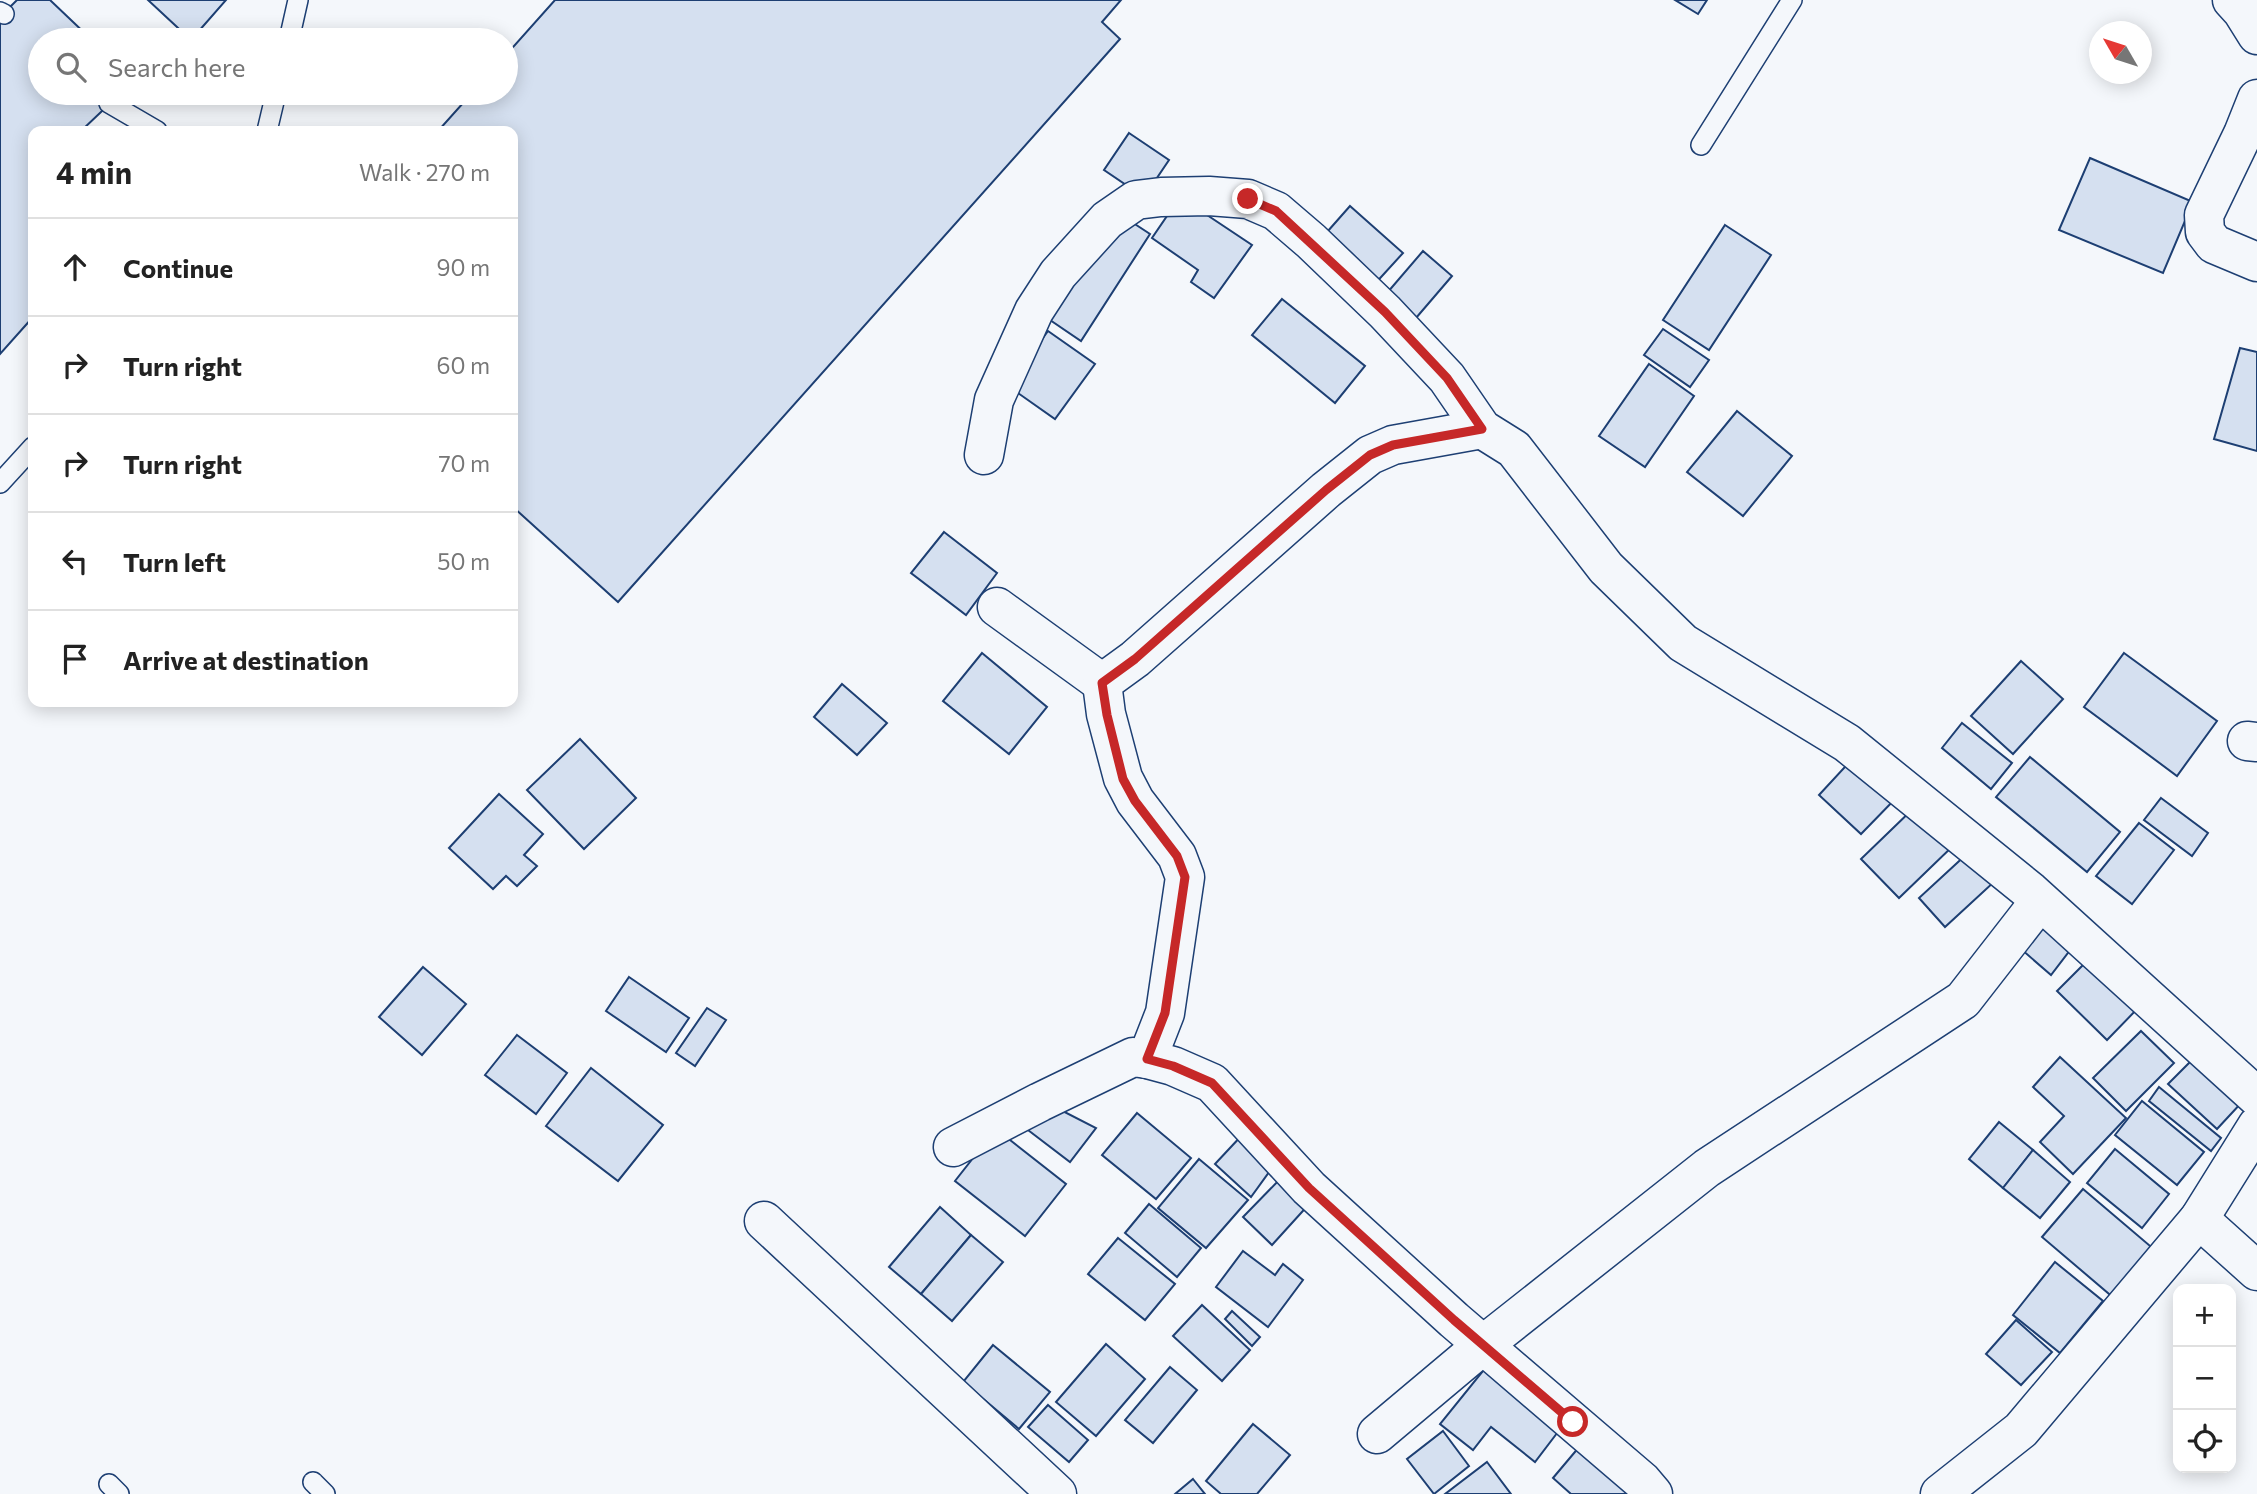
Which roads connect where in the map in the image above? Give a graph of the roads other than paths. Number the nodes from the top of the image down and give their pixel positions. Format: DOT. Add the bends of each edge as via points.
graph roads {
  1 [pos="299,0"];
  2 [pos="1792,0"];
  3 [pos="2232,0"];
  4 [pos="292,28"];
  5 [pos="2257,35"];
  6 [pos="2257,99"];
  7 [pos="112,105"];
  8 [pos="273,105"];
  9 [pos="149,126"];
  10 [pos="268,126"];
  11 [pos="1701,145"];
  12 [pos="2257,262"];
  13 [pos="1482,429"];
  14 [pos="28,452"];
  15 [pos="984,455"];
  16 [pos="0,483"];
  17 [pos="997,607"];
  18 [pos="1102,683"];
  19 [pos="2040,901"];
  20 [pos="1147,1059"];
  21 [pos="2257,1097"];
  22 [pos="2257,1126"];
  23 [pos="953,1147"];
  24 [pos="2199,1219"];
  25 [pos="764,1221"];
  26 [pos="2257,1271"];
  27 [pos="1483,1345"];
  28 [pos="1377,1434"];
  29 [pos="1057,1494"];
  30 [pos="1653,1494"];
  31 [pos="1940,1494"];
  1 -- 4 [label="lane"];
  2 -- 11 [label="lane"];
  3 -- 5 [label="street"];
  6 -- 12 [label="street" via="2204,215 2205,232 2214,244"];
  7 -- 9 [label="lane"];
  8 -- 10 [label="lane"];
  13 -- 15 [label="street" via="1447,378 1385,312 1276,211 1248,199 1161,197 1136,201 1107,220 1058,274 1034,311 994,400"];
  13 -- 18 [label="street" via="1403,443 1370,455"];
  13 -- 19 [label="street" via="1514,449 1606,568 1683,643 1847,743"];
  14 -- 16 [label="lane"];
  17 -- 18 [label="street"];
  18 -- 20 [label="street" via="1123,779 1177,856 1185,877 1165,1013"];
  19 -- 21 [label="street"];
  19 -- 27 [label="street" via="1964,1000 1707,1168"];
  20 -- 23 [label="street" via="1133,1058"];
  20 -- 27 [label="street" via="1212,1083 1309,1188"];
  22 -- 24 [label="street"];
  24 -- 26 [label="street"];
  24 -- 31 [label="street" via="2021,1430"];
  25 -- 29 [label="street"];
  27 -- 28 [label="street"];
  27 -- 30 [label="street"];
}
